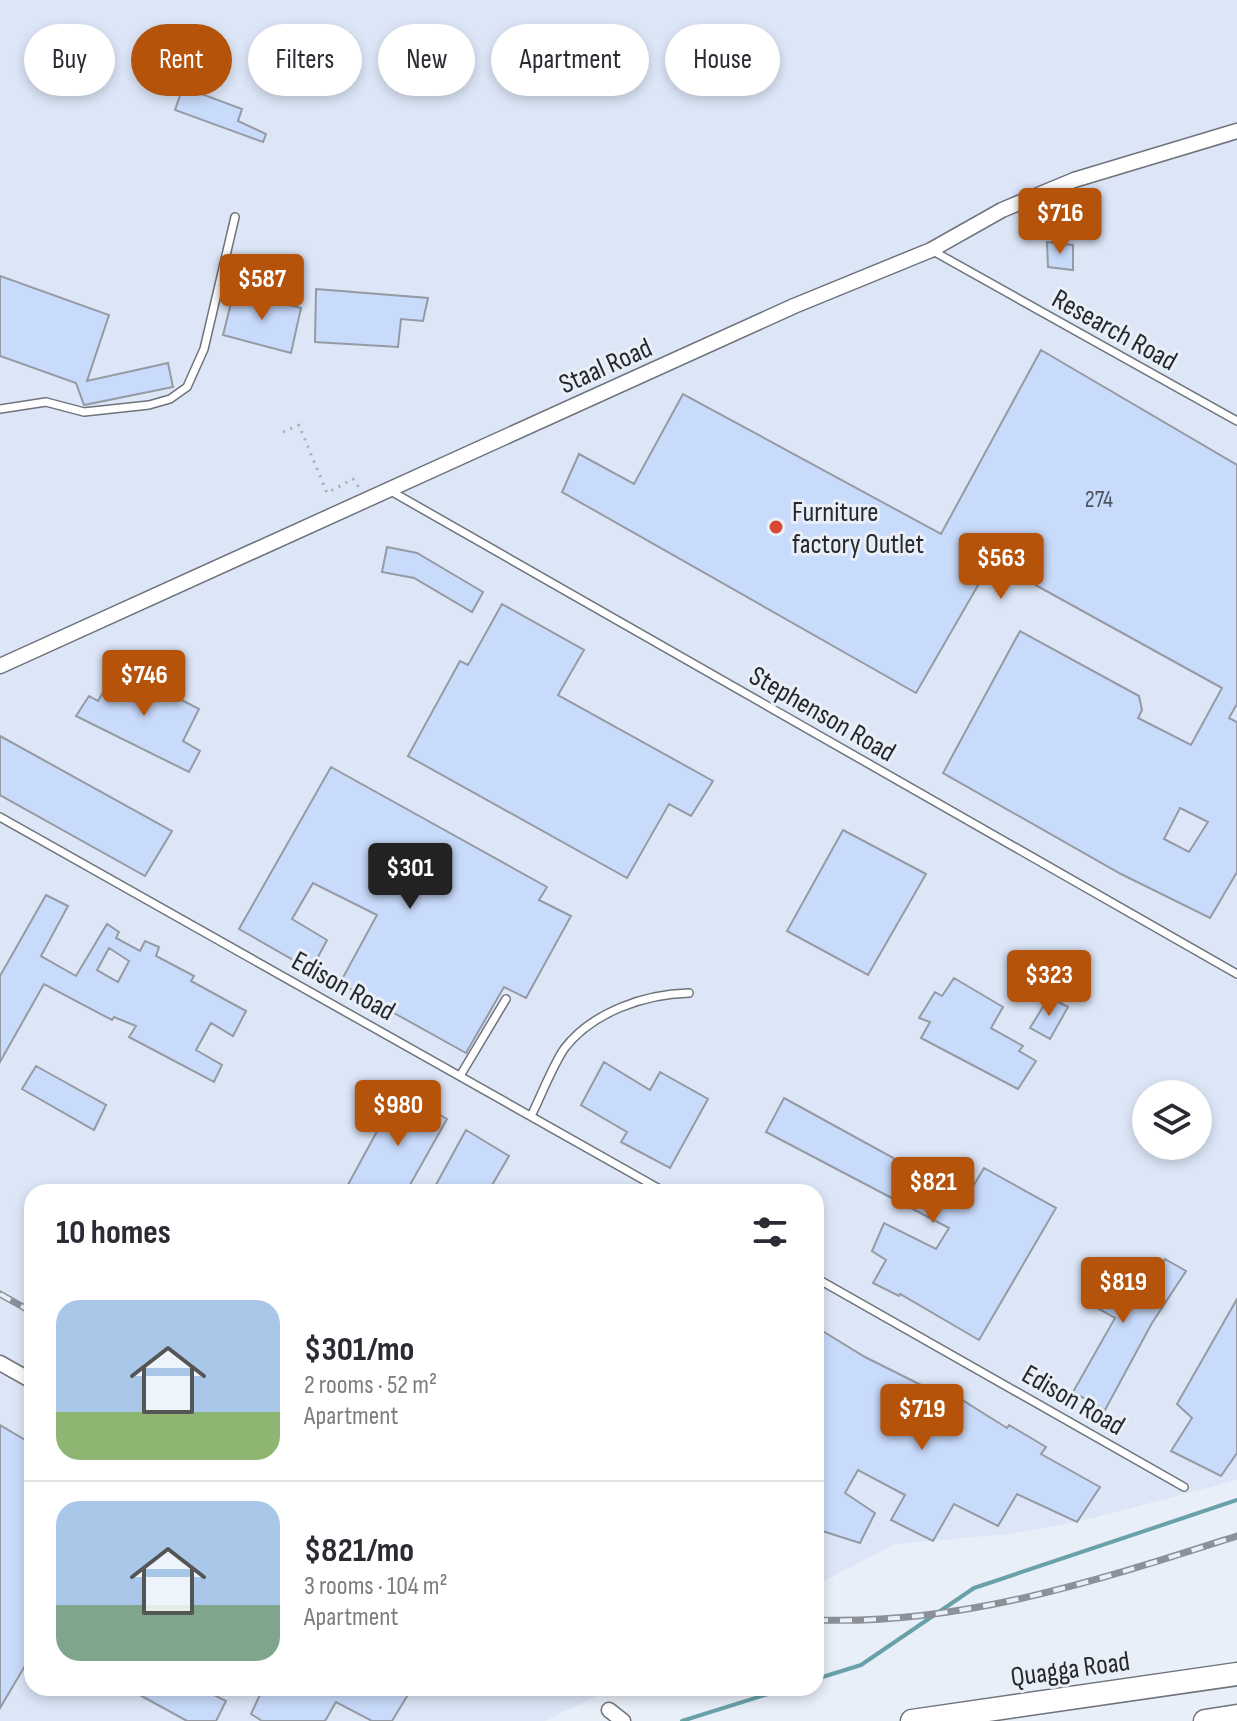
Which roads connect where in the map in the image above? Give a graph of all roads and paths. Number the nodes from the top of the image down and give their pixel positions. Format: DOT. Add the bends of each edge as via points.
graph roads {
  1 [pos="1237,131"];
  2 [pos="235,217"];
  3 [pos="931,250"];
  4 [pos="0,409"];
  5 [pos="1237,421"];
  6 [pos="283,432"];
  7 [pos="353,479"];
  8 [pos="387,489"];
  9 [pos="0,666"];
  10 [pos="0,817"];
  11 [pos="1237,974"];
  12 [pos="689,993"];
  13 [pos="506,999"];
  14 [pos="460,1076"];
  15 [pos="531,1116"];
  16 [pos="651,1184"];
  17 [pos="824,1283"];
  18 [pos="0,1363"];
  19 [pos="24,1376"];
  20 [pos="1184,1487"];
  21 [pos="1237,1674"];
  22 [pos="609,1710"];
  23 [pos="1237,1716"];
  24 [pos="623,1721"];
  25 [pos="912,1721"];
  26 [pos="1205,1721"];
  1 -- 3 [label="street, Staal Road" via="1074,180 1002,210"];
  2 -- 4 [label="lane" via="204,349 187,387 149,405 84,412 46,402"];
  3 -- 5 [label="lane, Research Road"];
  3 -- 8 [label="street, Staal Road"];
  6 -- 7 [label="path" via="299,425 327,493"];
  8 -- 9 [label="street, Staal Road"];
  8 -- 11 [label="lane, Stephenson Road"];
  10 -- 14 [label="lane, Edison Road"];
  12 -- 15 [label="lane" via="658,993 590,1024 565,1049"];
  13 -- 14 [label="lane"];
  14 -- 15 [label="lane, Edison Road"];
  15 -- 16 [label="lane, Edison Road"];
  17 -- 20 [label="lane, Edison Road"];
  18 -- 19 [label="street"];
  21 -- 25 [label="main road, Quagga Road"];
  22 -- 24 [label="street"];
  23 -- 26 [label="main road"];
}
